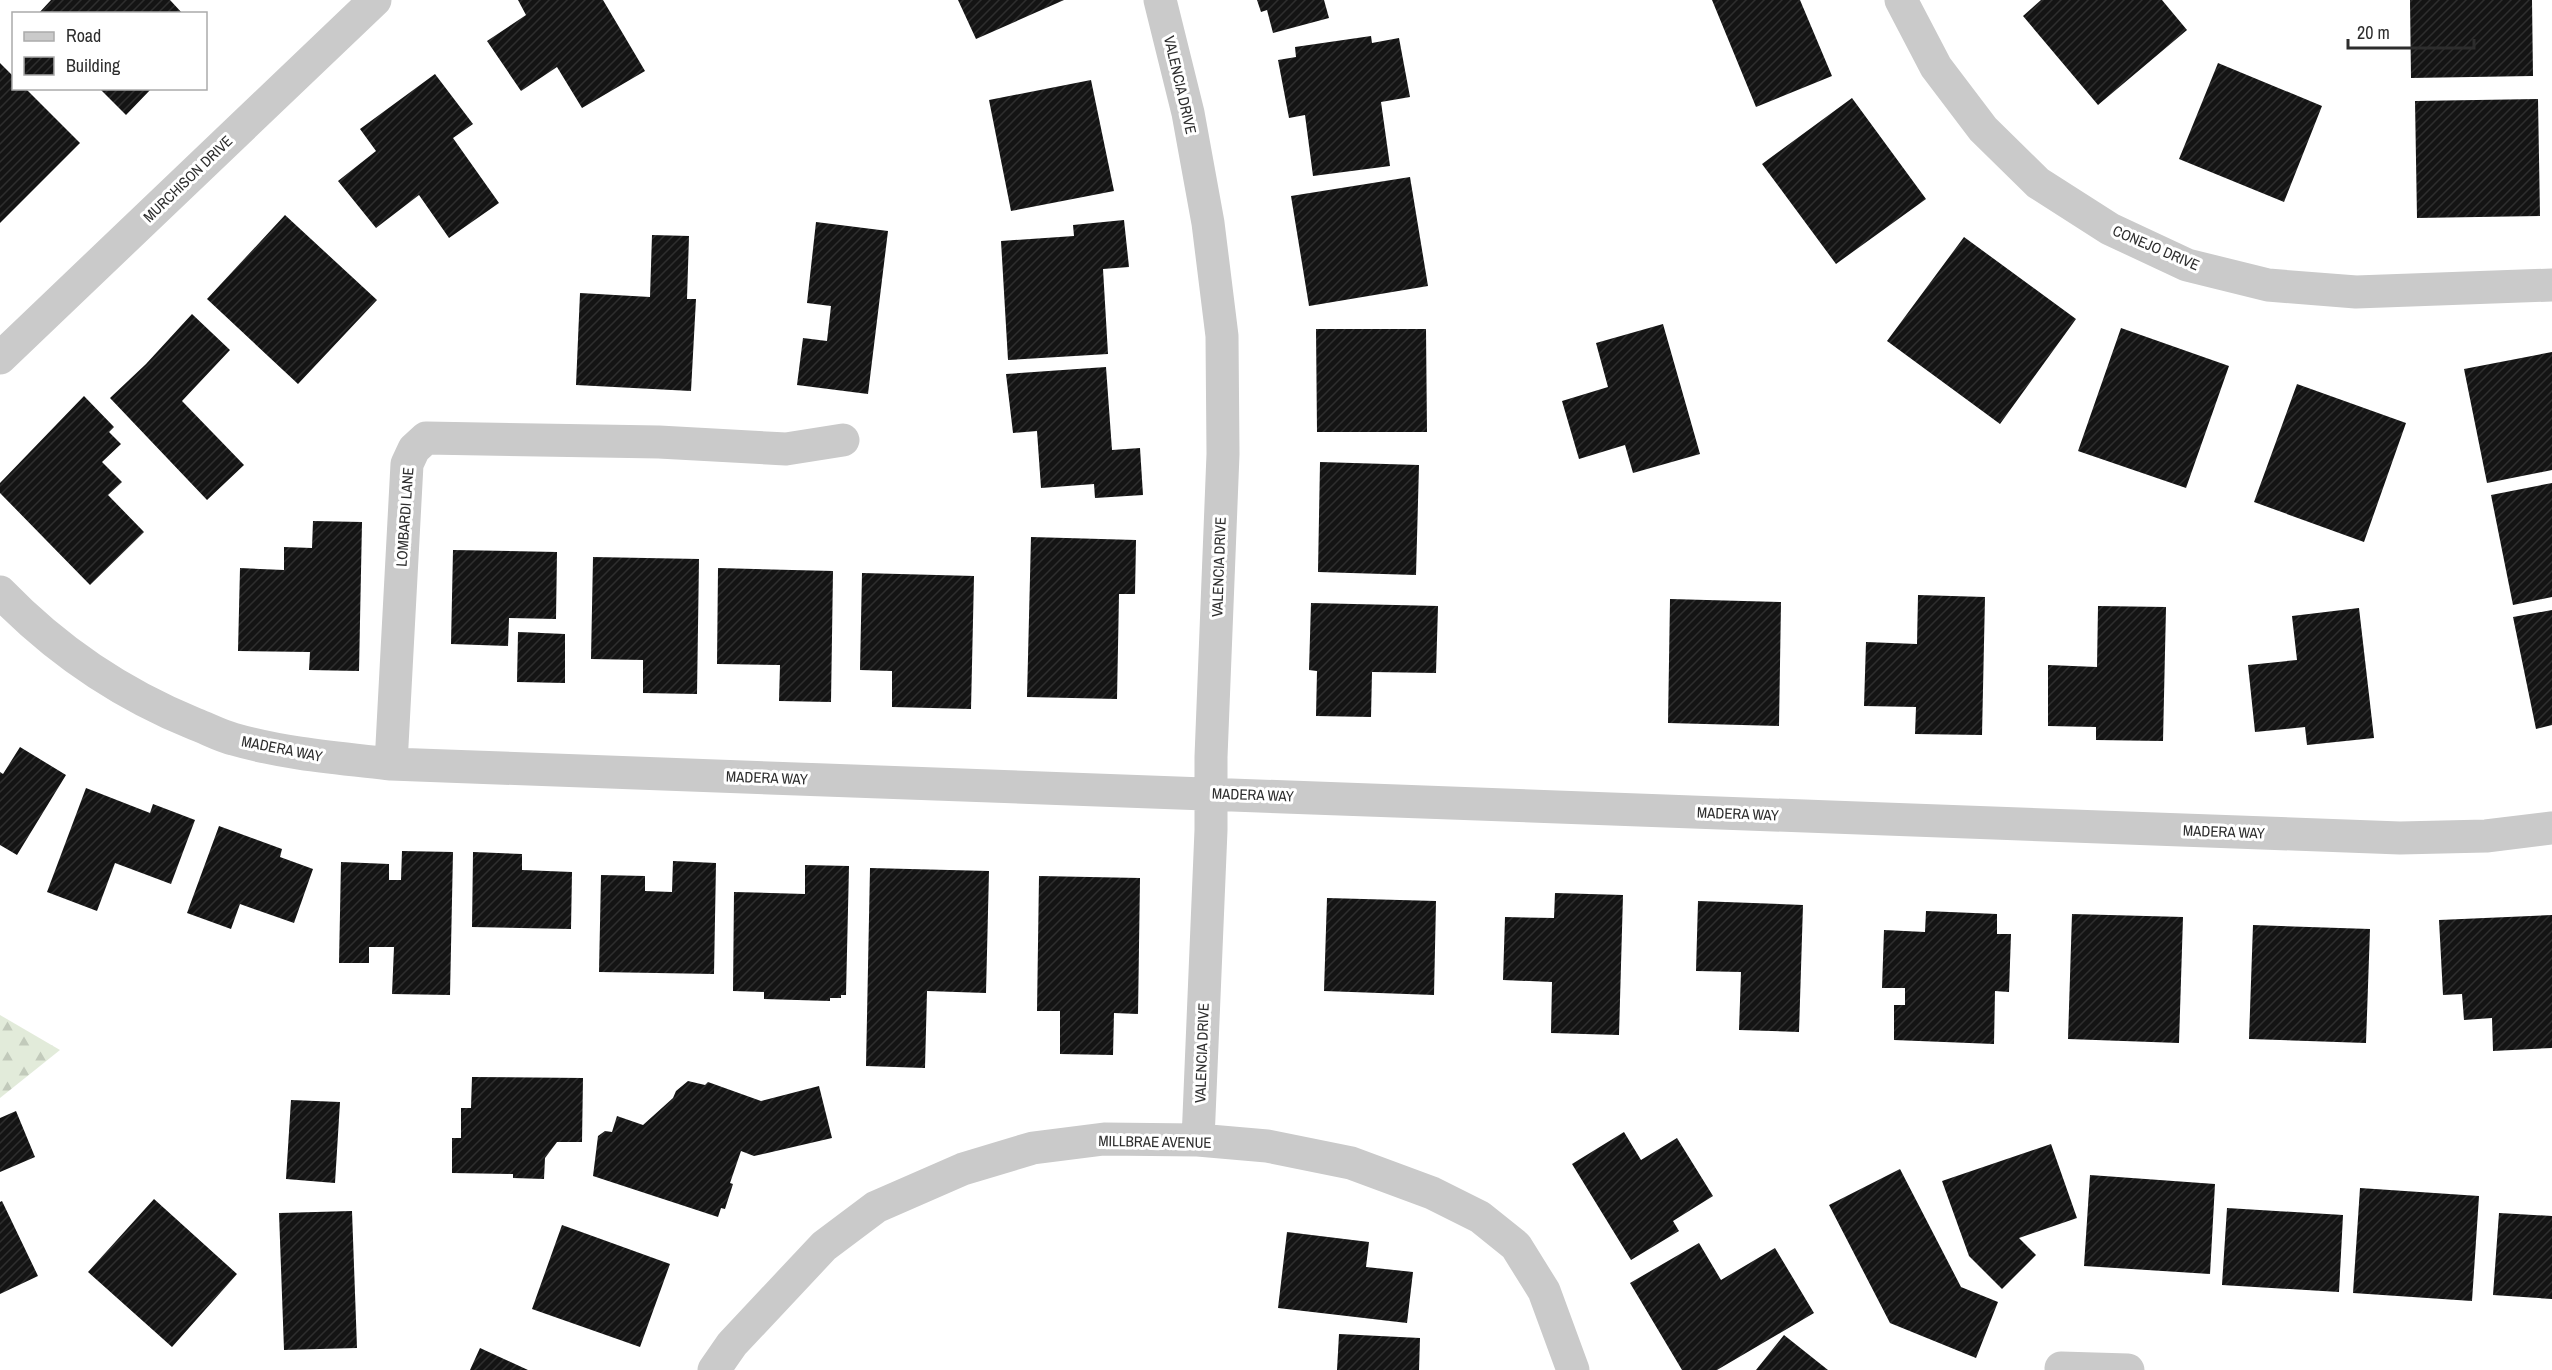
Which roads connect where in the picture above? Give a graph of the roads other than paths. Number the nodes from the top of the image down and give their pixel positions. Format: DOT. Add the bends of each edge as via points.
graph roads {
  1 [pos="375,0"];
  2 [pos="1160,0"];
  3 [pos="1900,0"];
  4 [pos="2552,285"];
  5 [pos="0,358"];
  6 [pos="843,440"];
  7 [pos="0,592"];
  8 [pos="391,764"];
  9 [pos="1211,794"];
  10 [pos="2552,828"];
  11 [pos="1198,1140"];
  12 [pos="2061,1368"];
  13 [pos="714,1370"];
  14 [pos="1573,1370"];
  15 [pos="2128,1370"];
  1 -- 5 [label="street, MURCHISON DRIVE"];
  2 -- 9 [label="street, VALENCIA DRIVE" via="1188,113 1208,223 1222,336 1223,454"];
  3 -- 4 [label="street, CONEJO DRIVE" via="1936,67 1983,129 2038,183 2110,229 2187,265 2268,285 2356,292"];
  6 -- 8 [label="street, LOMBARDI LANE" via="786,449 659,442 426,438 414,449 407,464"];
  7 -- 8 [label="street, MADERA WAY" via="82,664 155,708 233,739 307,755"];
  8 -- 9 [label="street, MADERA WAY"];
  9 -- 10 [label="street, MADERA WAY" via="2400,838 2486,836"];
  9 -- 11 [label="street, VALENCIA DRIVE"];
  11 -- 13 [label="street, MILLBRAE AVENUE" via="1104,1139 1033,1148 963,1169 876,1207 824,1246 755,1319"];
  11 -- 14 [label="street, MILLBRAE AVENUE" via="1267,1146 1351,1163 1432,1193 1480,1217 1516,1246 1544,1291"];
  12 -- 15 [label="street"];
}
